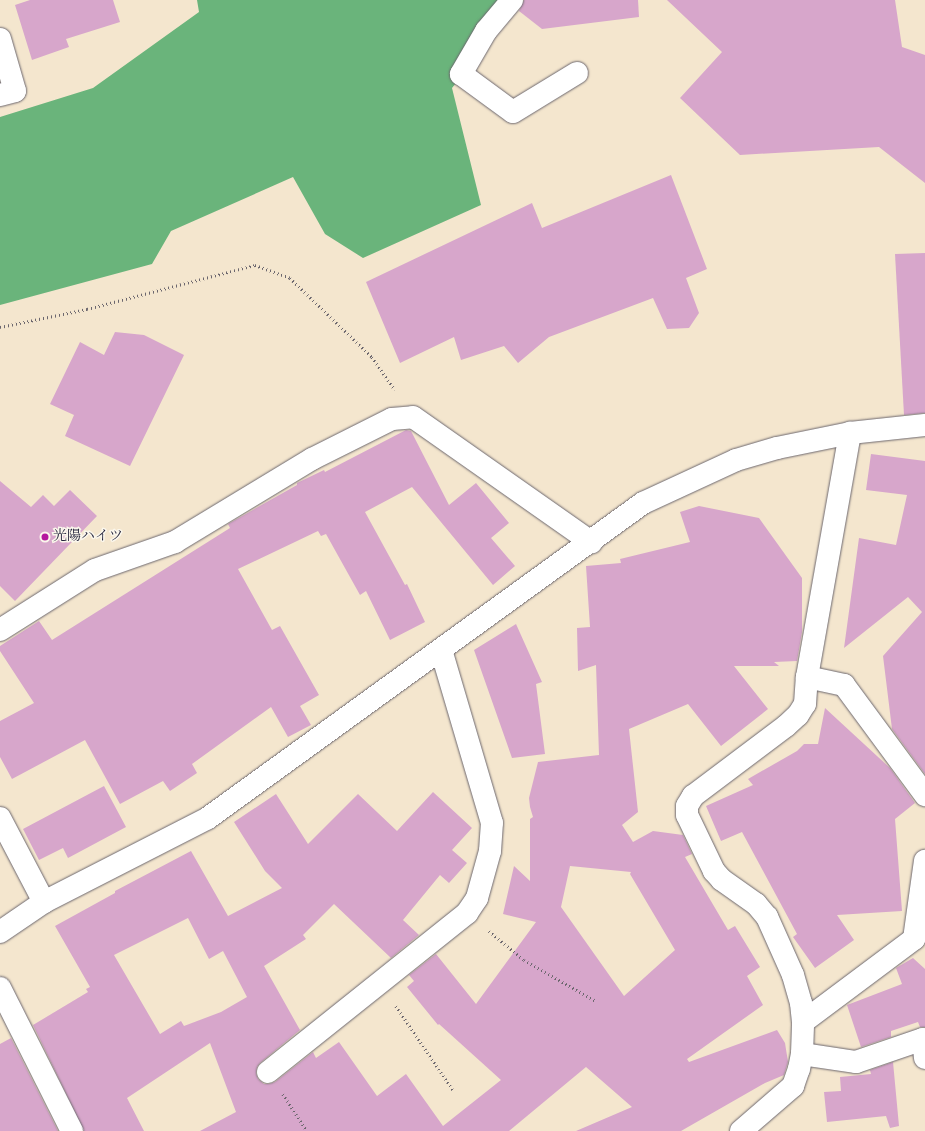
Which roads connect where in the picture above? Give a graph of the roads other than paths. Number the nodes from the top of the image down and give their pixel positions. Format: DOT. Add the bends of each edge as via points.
graph roads {
  1 [pos="512,0"];
  2 [pos="0,40"];
  3 [pos="577,73"];
  4 [pos="0,95"];
  5 [pos="925,425"];
  6 [pos="850,433"];
  7 [pos="591,542"];
  8 [pos="0,630"];
  9 [pos="441,650"];
  10 [pos="807,678"];
  11 [pos="925,795"];
  12 [pos="0,818"];
  13 [pos="925,861"];
  14 [pos="44,902"];
  15 [pos="0,932"];
  16 [pos="919,943"];
  17 [pos="0,988"];
  18 [pos="803,1022"];
  19 [pos="802,1054"];
  20 [pos="925,1058"];
  21 [pos="268,1072"];
  22 [pos="72,1131"];
  23 [pos="740,1131"];
  1 -- 3 [label="street" via="486,31 461,74 513,112"];
  2 -- 4 [label="street" via="15,91"];
  5 -- 6 [label="street"];
  6 -- 7 [label="street" via="777,448 736,460 643,503"];
  6 -- 10 [label="street"];
  7 -- 8 [label="street" via="413,417 392,418 312,459 175,542 95,570"];
  7 -- 9 [label="street"];
  9 -- 14 [label="street" via="208,818"];
  9 -- 21 [label="street" via="492,823 490,851 477,898 467,913"];
  10 -- 11 [label="street" via="844,686"];
  10 -- 18 [label="street" via="805,704 798,715 693,796 687,806 687,815 714,871 722,880 756,904 767,917 793,975 801,1002"];
  12 -- 14 [label="street"];
  13 -- 16 [label="street"];
  14 -- 15 [label="street"];
  16 -- 18 [label="street"];
  17 -- 22 [label="street"];
  18 -- 19 [label="street"];
  19 -- 20 [label="street" via="856,1062 922,1039"];
  19 -- 23 [label="street" via="793,1086"];
}
